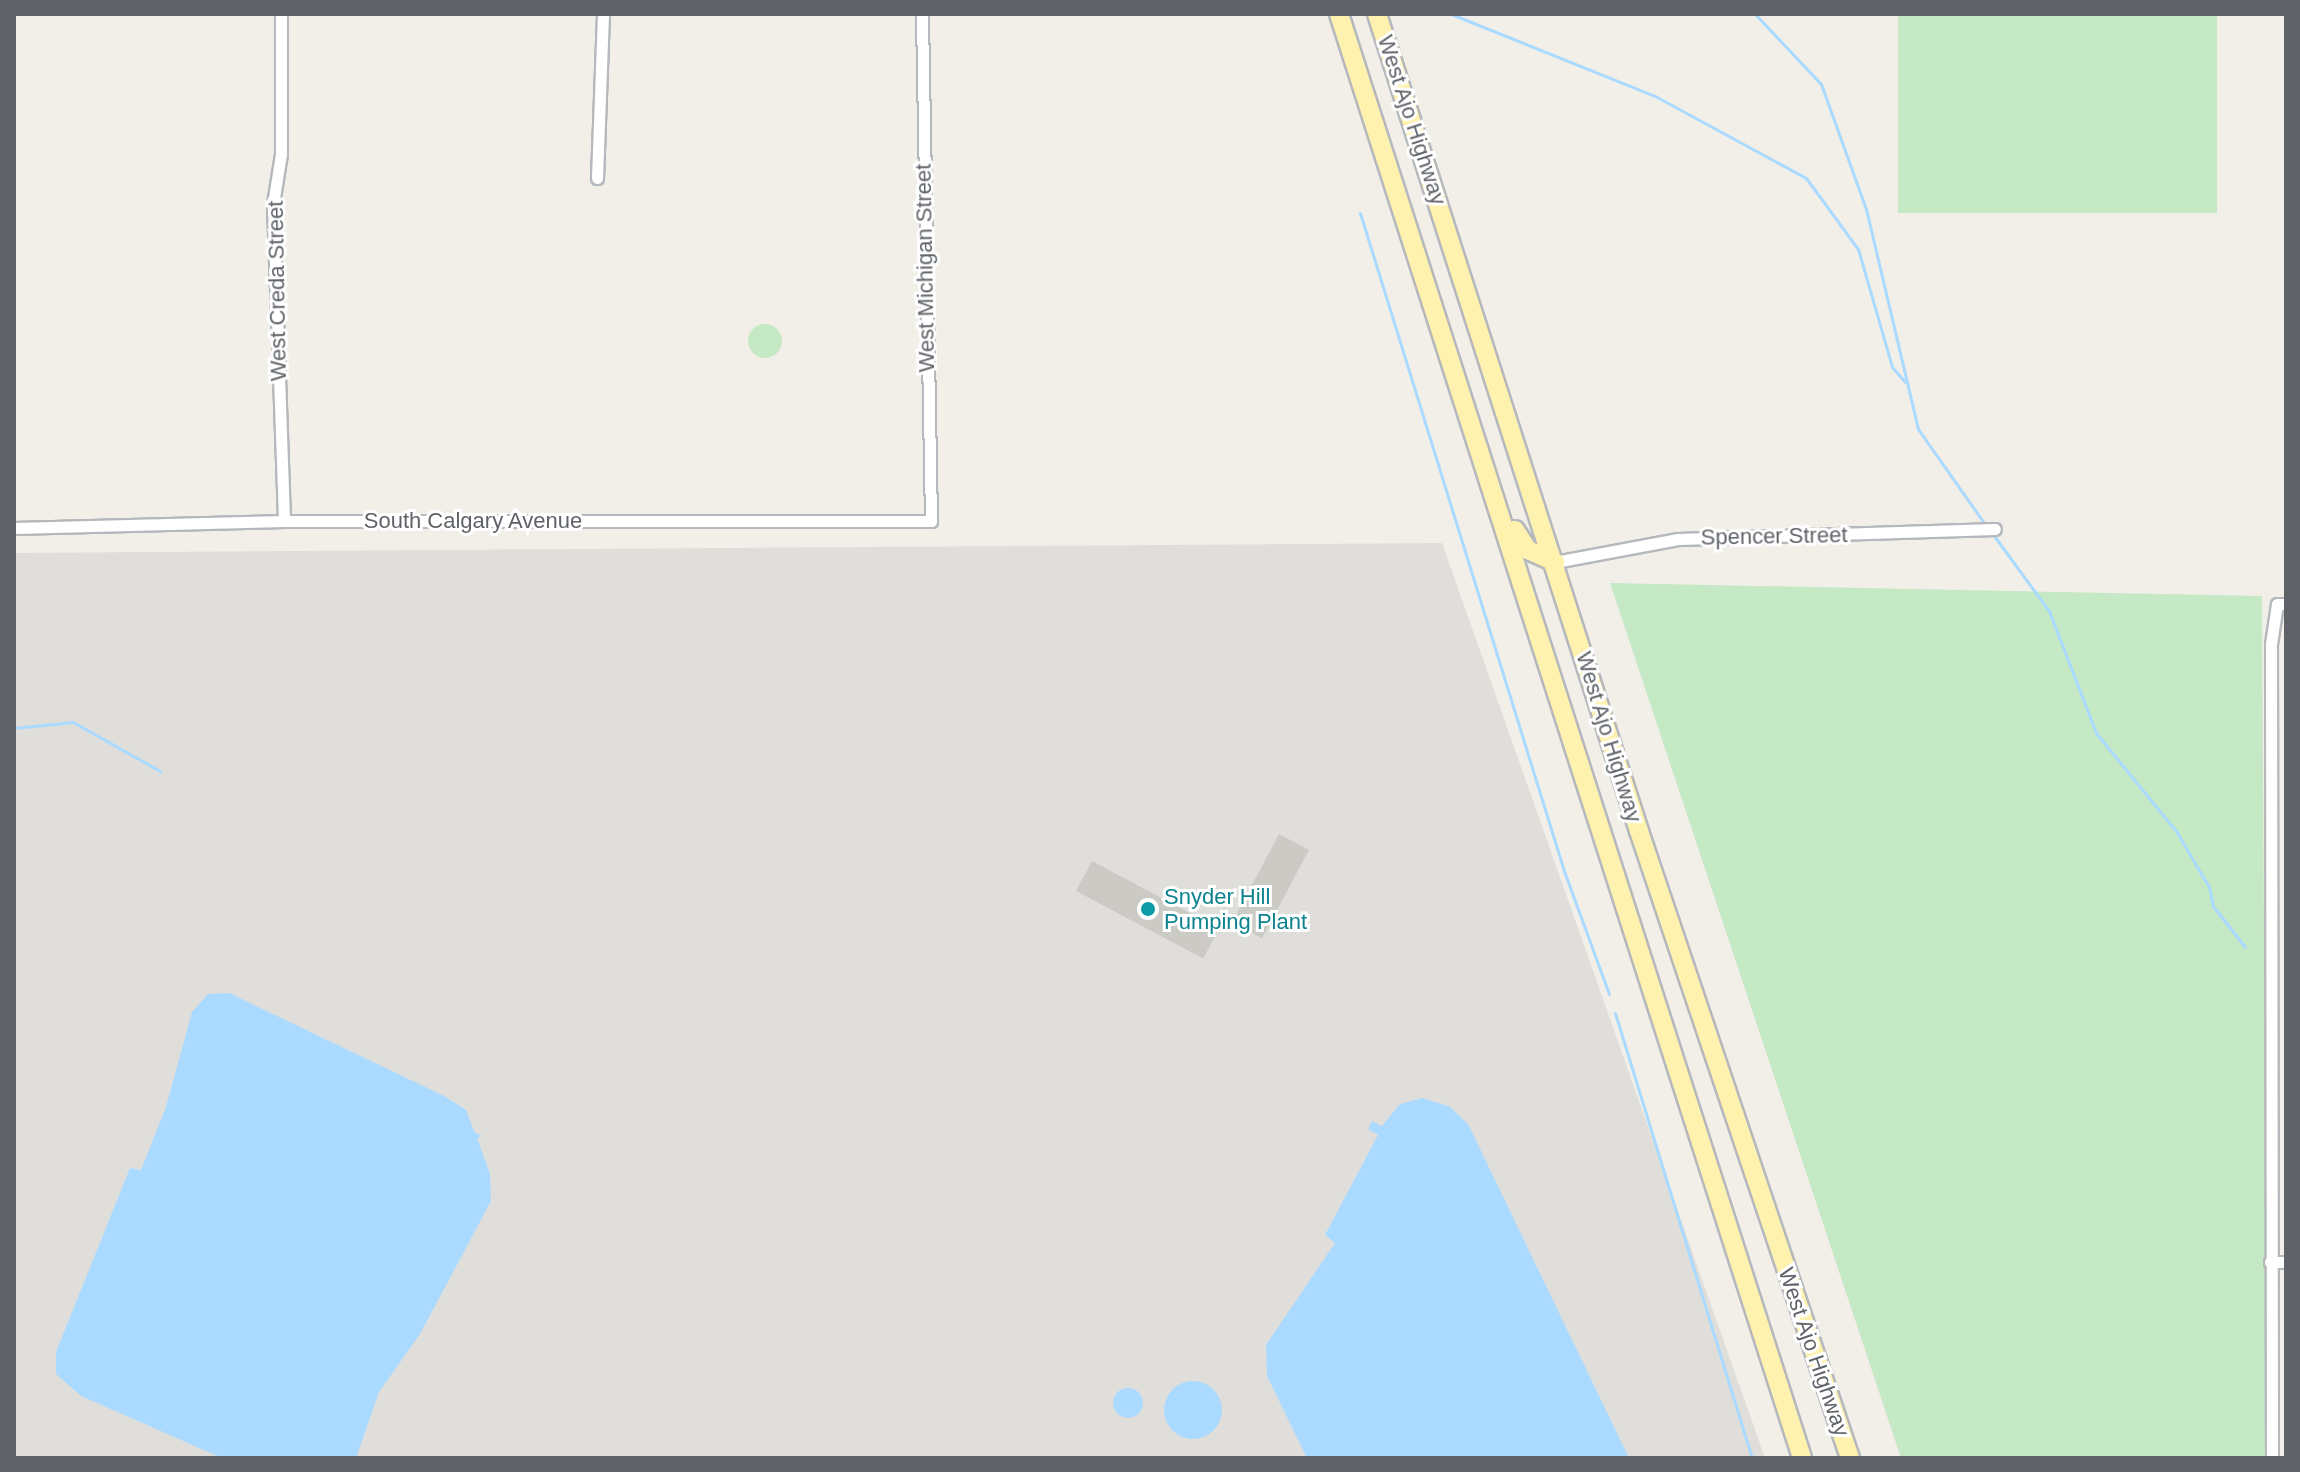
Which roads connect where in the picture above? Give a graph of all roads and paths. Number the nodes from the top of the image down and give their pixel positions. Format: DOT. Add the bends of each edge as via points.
graph roads {
  1 [pos="281,14"];
  2 [pos="603,14"];
  3 [pos="922,14"];
  4 [pos="1339,14"];
  5 [pos="1377,14"];
  6 [pos="597,178"];
  7 [pos="1483,457"];
  8 [pos="284,521"];
  9 [pos="931,521"];
  10 [pos="14,528"];
  11 [pos="1995,529"];
  12 [pos="1555,562"];
  13 [pos="2282,604"];
  14 [pos="2270,1262"];
  15 [pos="2286,1262"];
  16 [pos="1802,1458"];
  17 [pos="1850,1458"];
  18 [pos="2272,1458"];
  1 -- 8 [label="street, West Creda Street" via="281,154 273,204"];
  2 -- 6 [label="street"];
  3 -- 9 [label="street, West Michigan Street"];
  4 -- 7 [label="main road, West Ajo Highway"];
  5 -- 12 [label="main road, West Ajo Highway"];
  7 -- 12 [label="main road" via="1495,468 1517,535 1528,550"];
  7 -- 16 [label="main road, West Ajo Highway"];
  8 -- 9 [label="street, South Calgary Avenue"];
  8 -- 10 [label="street, South Calgary Avenue"];
  11 -- 12 [label="street, Spencer Street" via="1909,527 1678,539"];
  12 -- 17 [label="main road, West Ajo Highway"];
  13 -- 14 [label="street" via="2271,644"];
  14 -- 15 [label="street"];
  14 -- 18 [label="street"];
}
